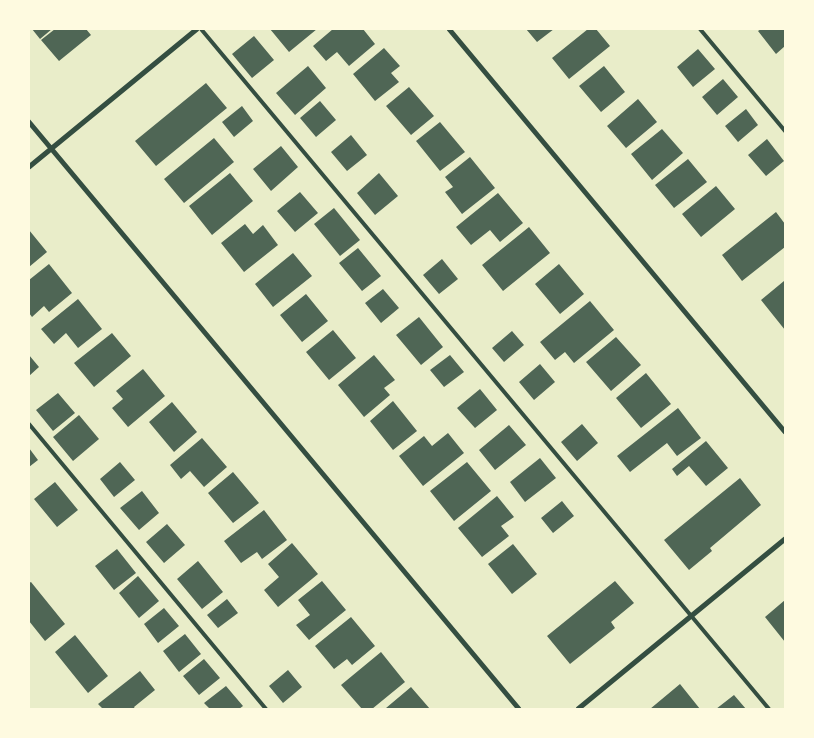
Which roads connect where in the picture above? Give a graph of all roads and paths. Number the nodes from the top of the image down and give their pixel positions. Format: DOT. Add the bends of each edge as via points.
graph roads {
  1 [pos="197,29"];
  2 [pos="201,29"];
  3 [pos="449,29"];
  4 [pos="700,29"];
  5 [pos="29,122"];
  6 [pos="785,131"];
  7 [pos="51,148"];
  8 [pos="29,166"];
  9 [pos="29,424"];
  10 [pos="785,432"];
  11 [pos="785,538"];
  12 [pos="691,616"];
  13 [pos="266,709"];
  14 [pos="519,709"];
  15 [pos="578,709"];
  16 [pos="769,709"];
  1 -- 7 [label="street"];
  2 -- 12 [label="lane"];
  3 -- 10 [label="street"];
  4 -- 6 [label="lane"];
  5 -- 7 [label="street"];
  7 -- 8 [label="street"];
  7 -- 14 [label="street"];
  9 -- 13 [label="lane"];
  11 -- 12 [label="street"];
  12 -- 15 [label="street"];
  12 -- 16 [label="lane"];
}
